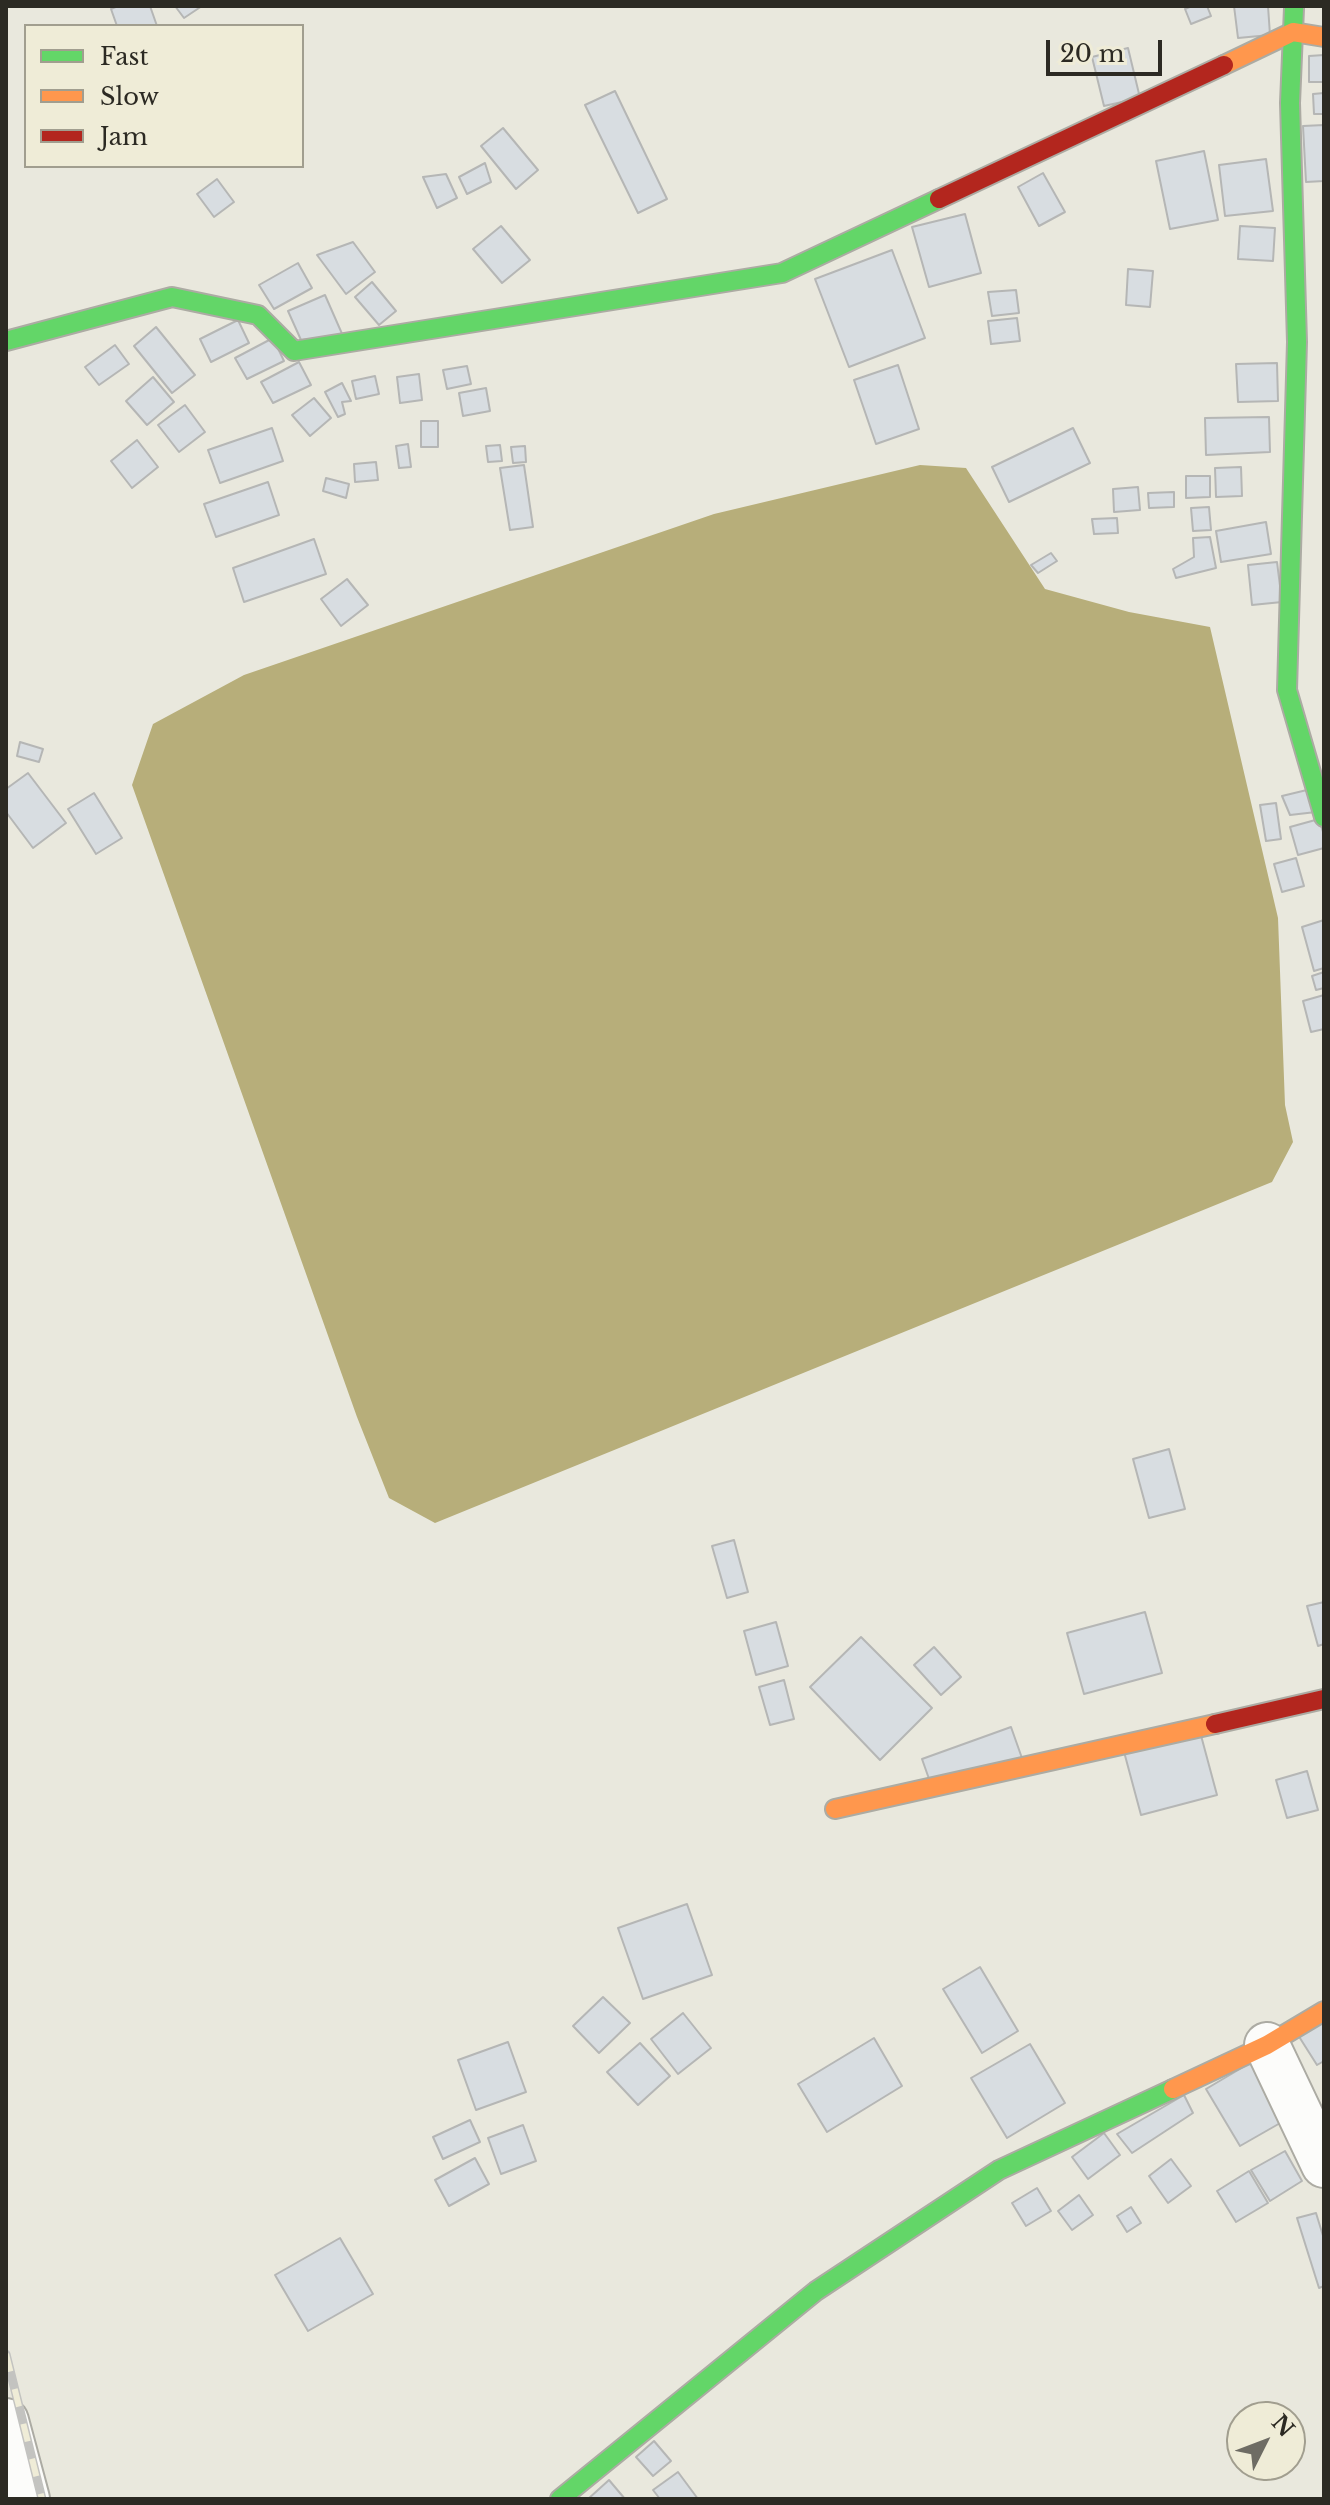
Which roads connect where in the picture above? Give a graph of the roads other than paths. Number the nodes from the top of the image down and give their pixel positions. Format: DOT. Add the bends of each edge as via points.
graph roads {
  1 [pos="1294,6"];
  2 [pos="1293,32"];
  3 [pos="1324,37"];
  4 [pos="6,341"];
  5 [pos="1324,817"];
  6 [pos="1324,1699"];
  7 [pos="835,1809"];
  8 [pos="1324,2011"];
  9 [pos="1267,2045"];
  10 [pos="1324,2165"];
  11 [pos="6,2421"];
  12 [pos="27,2499"];
  13 [pos="560,2499"];
  1 -- 2 [label="street"];
  2 -- 3 [label="street"];
  2 -- 4 [label="street" via="782,273 294,351 258,315 172,297"];
  2 -- 5 [label="street" via="1297,342 1287,690"];
  6 -- 7 [label="street"];
  8 -- 9 [label="street"];
  9 -- 10 [label="street"];
  9 -- 13 [label="street" via="999,2170 816,2291"];
  11 -- 12 [label="street"];
}
